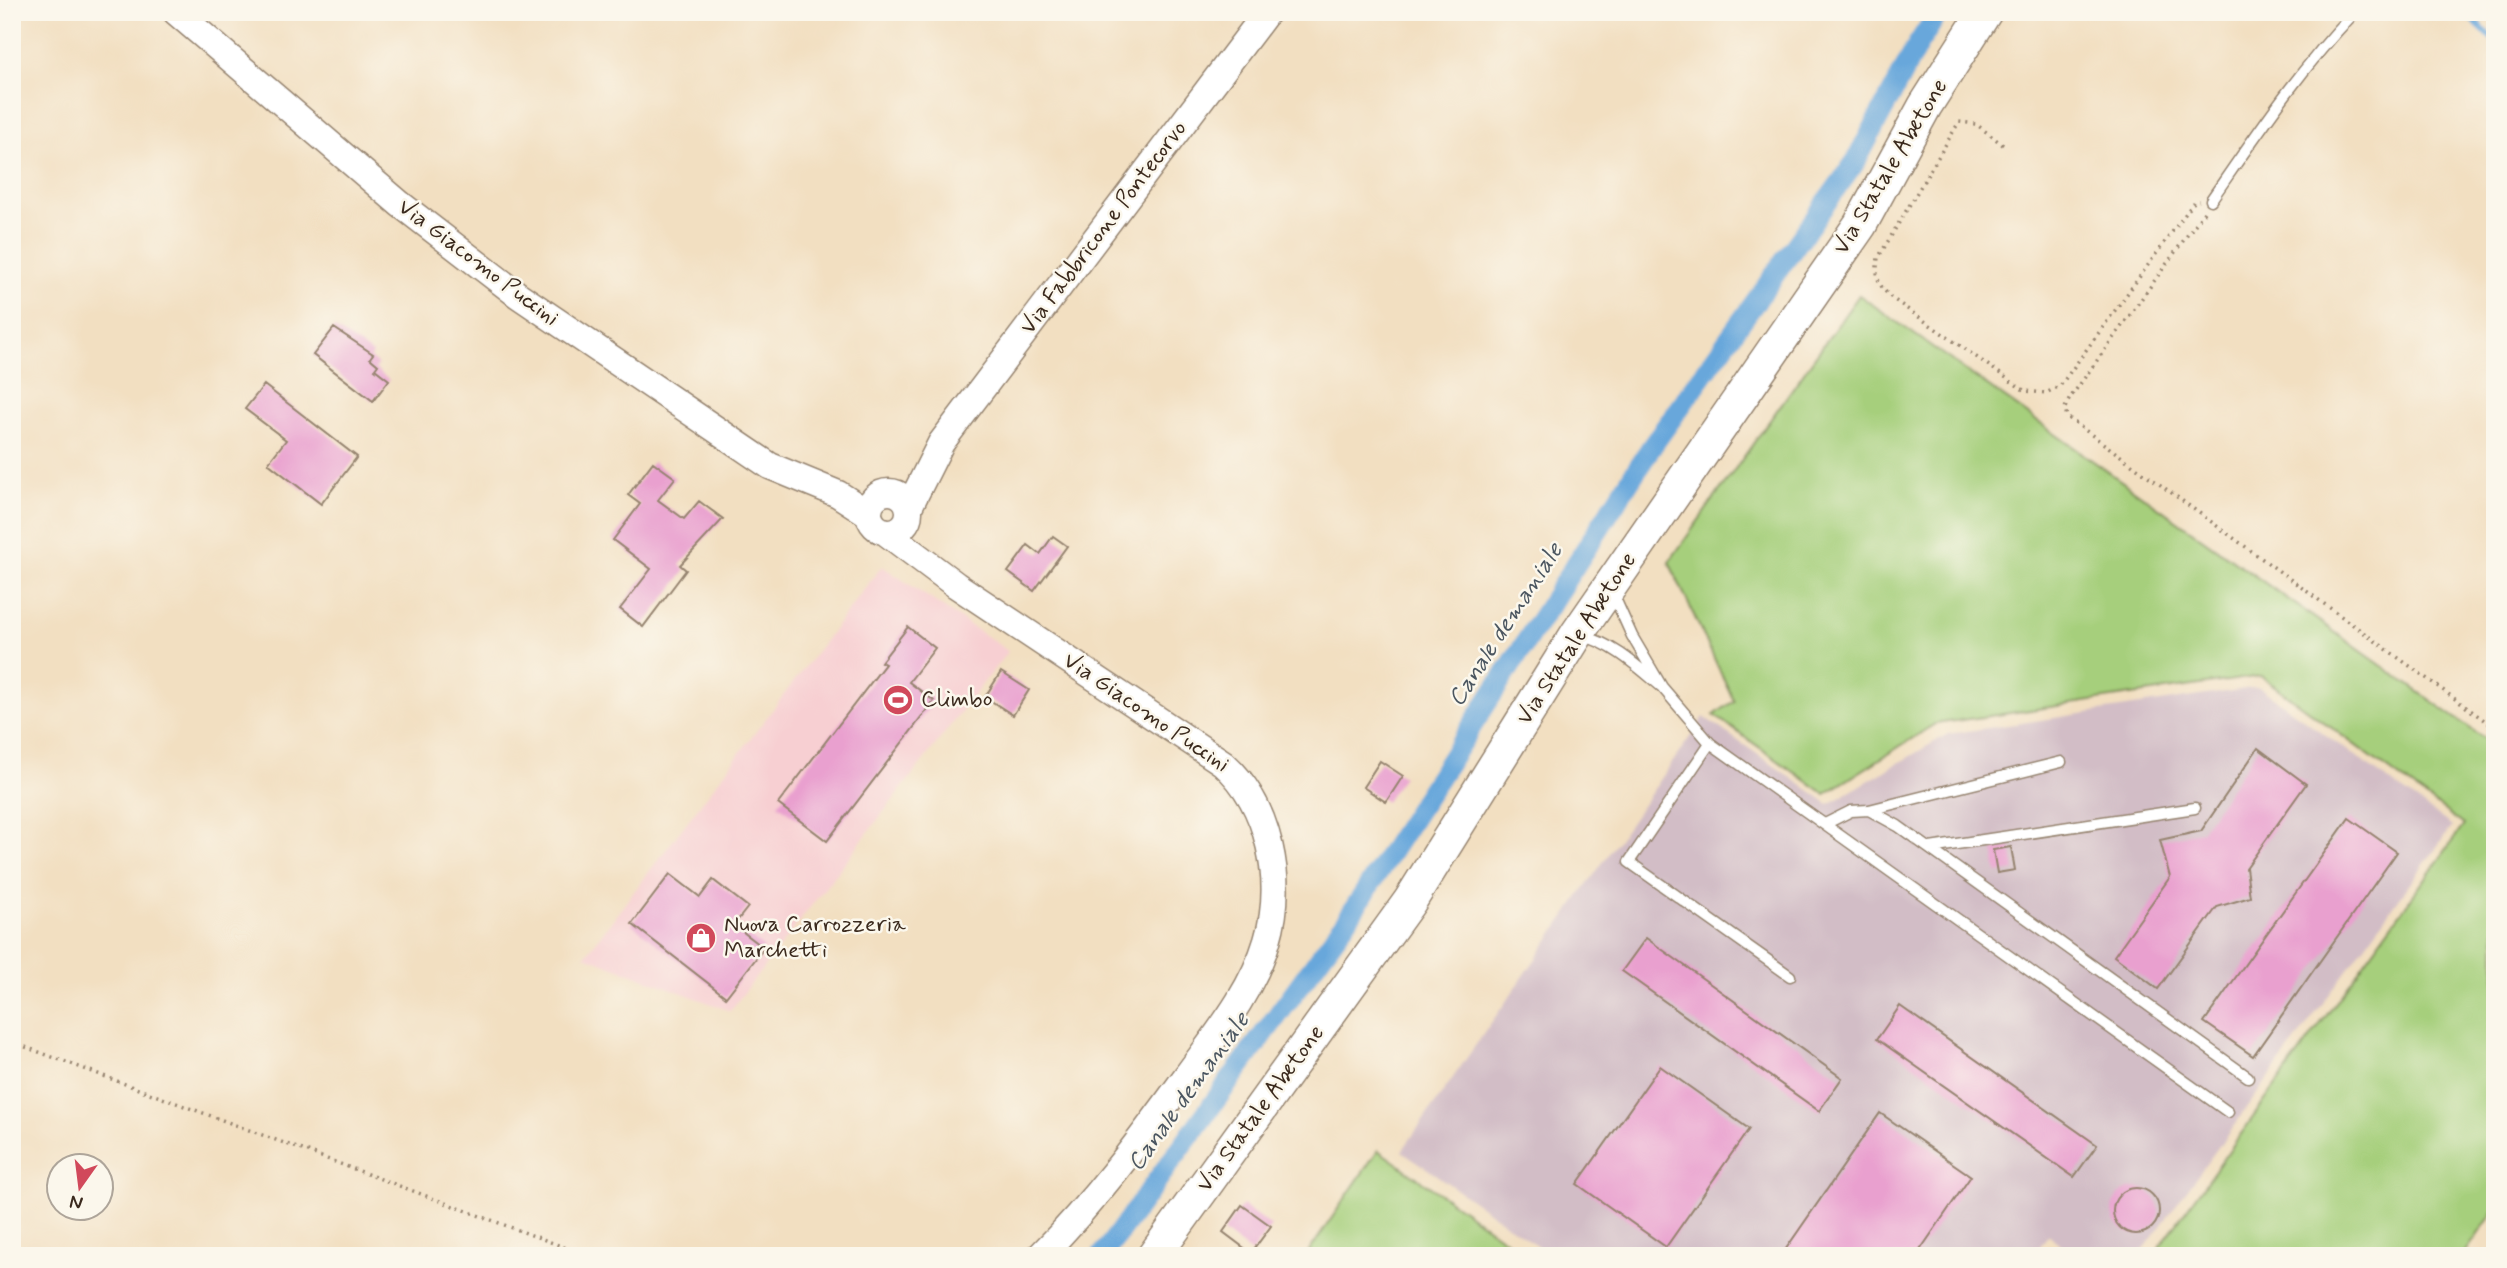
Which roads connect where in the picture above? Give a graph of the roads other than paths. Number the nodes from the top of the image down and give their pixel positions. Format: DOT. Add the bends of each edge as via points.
graph roads {
  1 [pos="176,12"];
  2 [pos="1267,12"];
  3 [pos="1985,12"];
  4 [pos="2355,12"];
  5 [pos="2211,200"];
  6 [pos="941,443"];
  7 [pos="880,507"];
  8 [pos="909,510"];
  9 [pos="937,570"];
  10 [pos="1609,585"];
  11 [pos="1577,634"];
  12 [pos="1662,687"];
  13 [pos="1710,743"];
  14 [pos="2061,762"];
  15 [pos="2195,808"];
  16 [pos="1869,810"];
  17 [pos="1825,824"];
  18 [pos="1930,848"];
  19 [pos="1790,976"];
  20 [pos="2248,1077"];
  21 [pos="2228,1112"];
  22 [pos="1040,1256"];
  23 [pos="1154,1256"];
  1 -- 7 [label="street, Via Giacomo Puccini" via="390,196 518,295 770,466"];
  2 -- 6 [label="street, Via Fabbricone Pontecorvo"];
  3 -- 10 [label="main road, Via Statale Abetone" via="1925,106 1860,225"];
  4 -- 5 [label="lane" via="2329,39"];
  6 -- 7 [label="street, Via Fabbricone Pontecorvo"];
  6 -- 8 [label="street, Via Fabbricone Pontecorvo"];
  7 -- 8 [label="street" via="898,493"];
  7 -- 9 [label="street, Via Giacomo Puccini"];
  8 -- 9 [label="street"];
  9 -- 22 [label="street, Via Giacomo Puccini" via="1223,763 1240,779 1259,811 1270,849 1272,921 1252,978 1128,1156"];
  10 -- 11 [label="main road, Via Statale Abetone"];
  10 -- 12 [label="lane"];
  11 -- 12 [label="lane" via="1596,639 1626,657"];
  11 -- 23 [label="main road, Via Statale Abetone" via="1386,936"];
  12 -- 13 [label="lane"];
  13 -- 17 [label="lane"];
  13 -- 19 [label="lane" via="1629,862"];
  14 -- 16 [label="lane"];
  15 -- 18 [label="lane"];
  16 -- 17 [label="lane" via="1851,811"];
  16 -- 18 [label="lane"];
  17 -- 21 [label="lane"];
  18 -- 20 [label="lane"];
}
